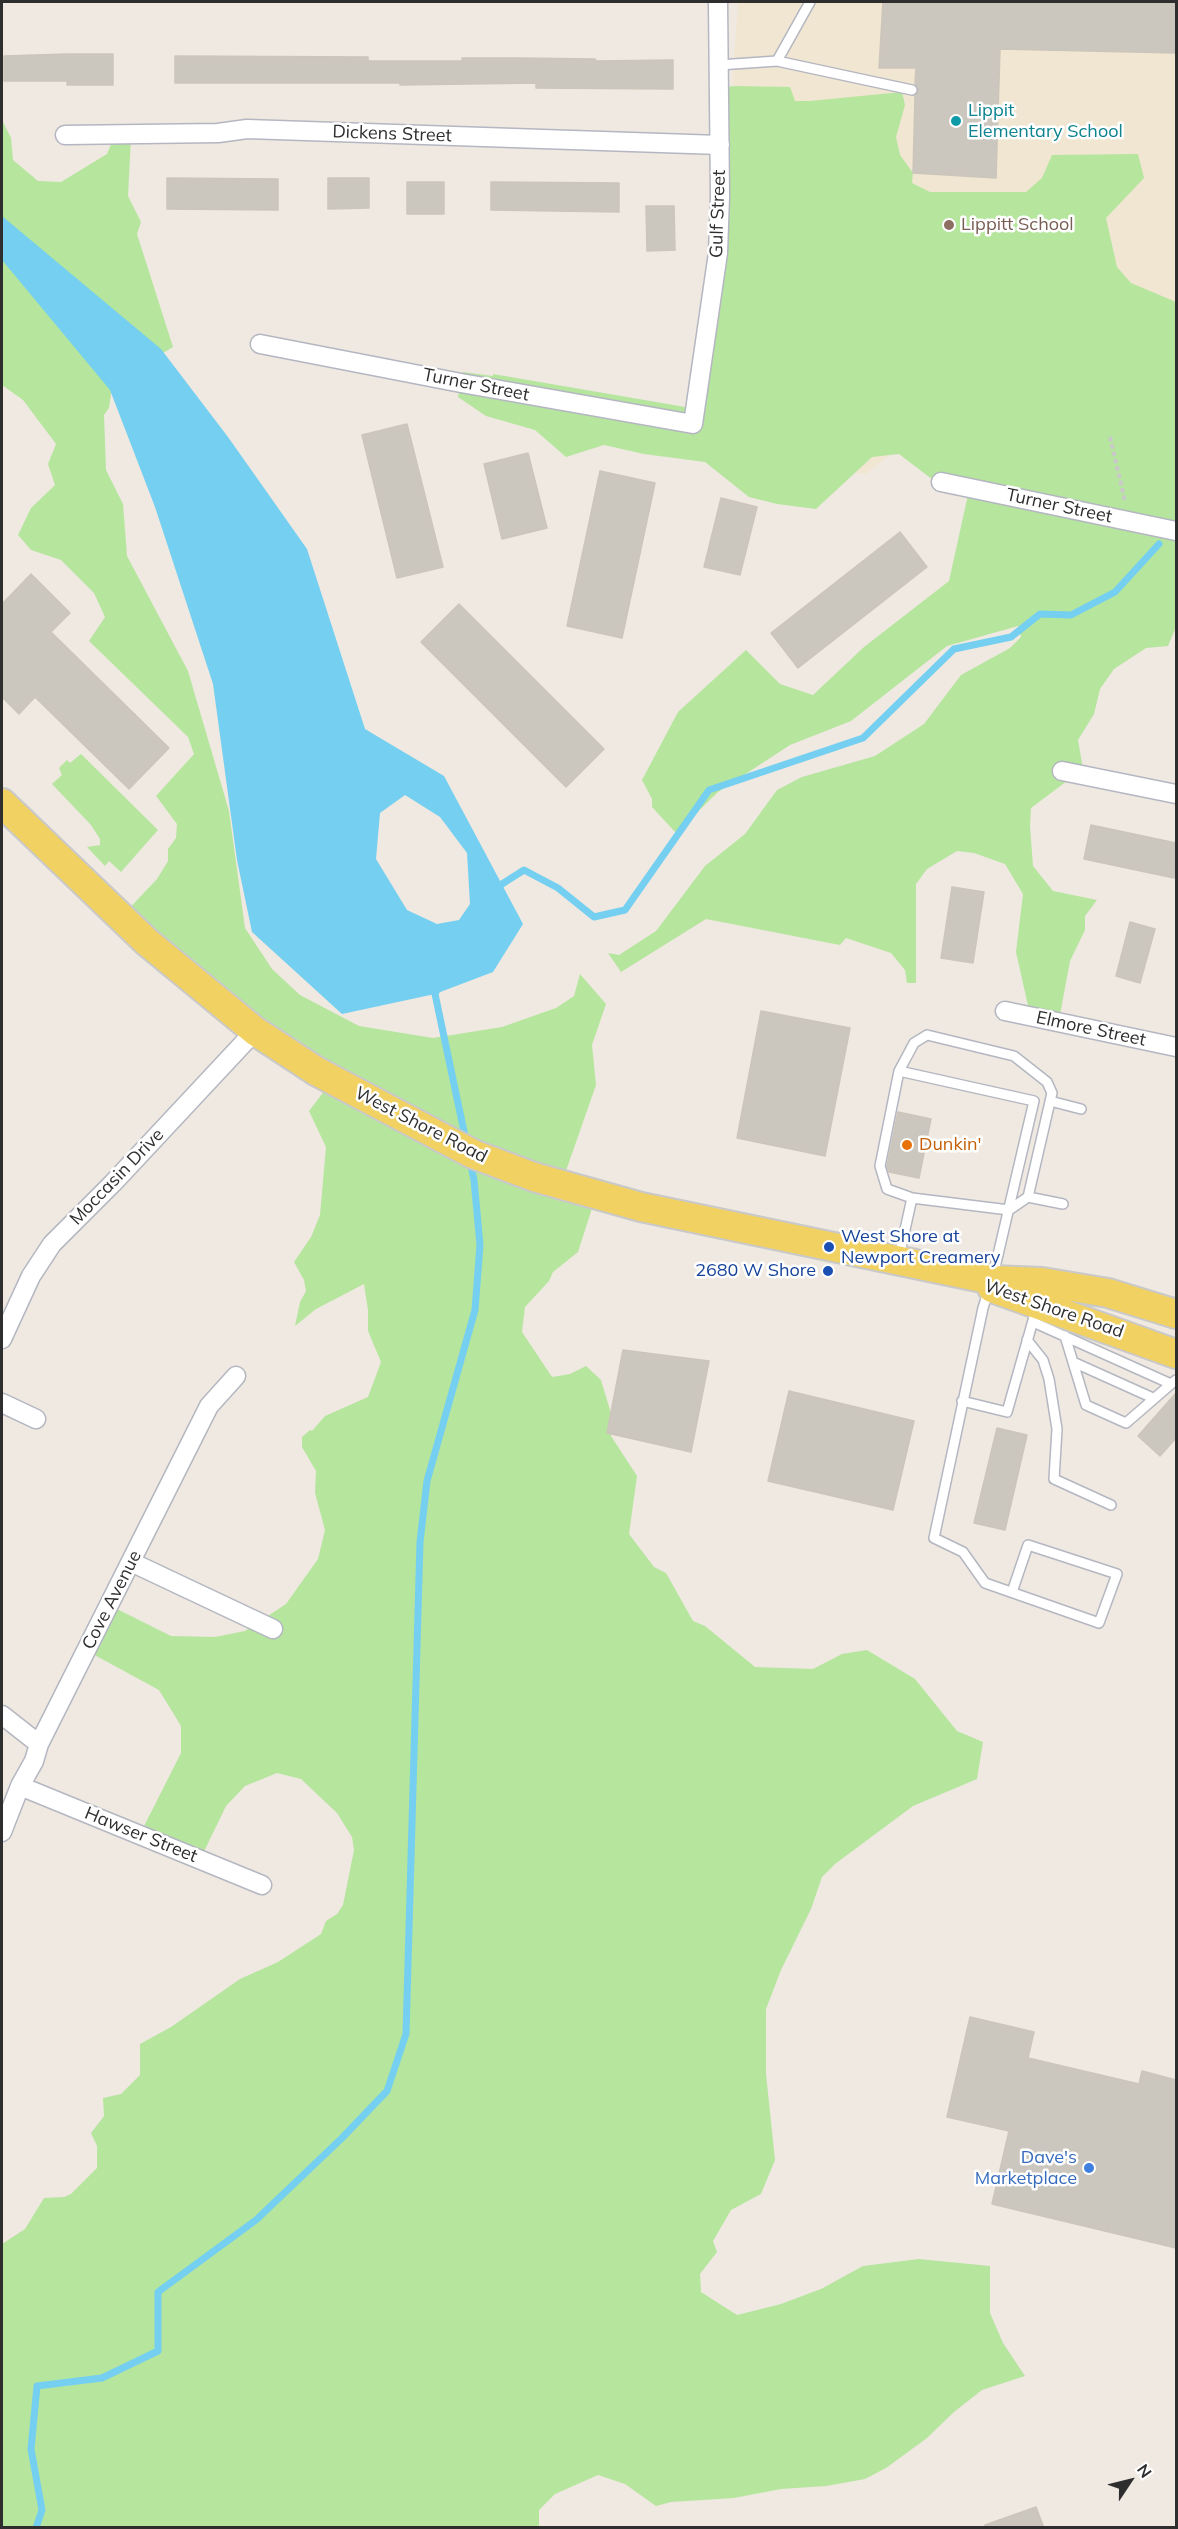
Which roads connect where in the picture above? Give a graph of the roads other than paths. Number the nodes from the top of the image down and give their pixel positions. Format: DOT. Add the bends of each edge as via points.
graph roads {
  1 [pos="718,2"];
  2 [pos="810,2"];
  3 [pos="777,61"];
  4 [pos="719,65"];
  5 [pos="912,90"];
  6 [pos="65,135"];
  7 [pos="720,145"];
  8 [pos="260,344"];
  9 [pos="693,424"];
  10 [pos="941,482"];
  11 [pos="1176,531"];
  12 [pos="1062,771"];
  13 [pos="1176,794"];
  14 [pos="2,803"];
  15 [pos="1005,1011"];
  16 [pos="255,1031"];
  17 [pos="1176,1047"];
  18 [pos="898,1071"];
  19 [pos="1050,1101"];
  20 [pos="1081,1109"];
  21 [pos="1028,1197"];
  22 [pos="912,1198"];
  23 [pos="1063,1204"];
  24 [pos="1009,1210"];
  25 [pos="898,1260"];
  26 [pos="991,1283"];
  27 [pos="1035,1314"];
  28 [pos="1176,1314"];
  29 [pos="1066,1324"];
  30 [pos="2,1339"];
  31 [pos="1027,1340"];
  32 [pos="1176,1354"];
  33 [pos="1073,1362"];
  34 [pos="236,1376"];
  35 [pos="1174,1382"];
  36 [pos="1153,1398"];
  37 [pos="962,1401"];
  38 [pos="2,1403"];
  39 [pos="36,1419"];
  40 [pos="1111,1506"];
  41 [pos="131,1562"];
  42 [pos="1012,1592"];
  43 [pos="273,1629"];
  44 [pos="2,1715"];
  45 [pos="39,1744"];
  46 [pos="20,1786"];
  47 [pos="2,1832"];
  48 [pos="261,1885"];
  1 -- 4 [label="street, Gulf Street"];
  2 -- 3 [label="lane"];
  3 -- 4 [label="lane"];
  3 -- 5 [label="lane"];
  4 -- 7 [label="street, Gulf Street"];
  6 -- 7 [label="street, Dickens Street" via="218,133 247,129"];
  7 -- 9 [label="street, Gulf Street" via="718,253"];
  8 -- 9 [label="street, Turner Street"];
  10 -- 11 [label="street, Turner Street"];
  12 -- 13 [label="street"];
  14 -- 16 [label="main road, West Shore Road" via="147,942"];
  15 -- 17 [label="street, Elmore Street"];
  16 -- 25 [label="main road, West Shore Road" via="316,1071 473,1154 534,1176 642,1207"];
  16 -- 30 [label="street, Moccasin Drive" via="52,1244 31,1276"];
  18 -- 19 [label="lane" via="914,1043 927,1035 1014,1056 1047,1082 1052,1093"];
  18 -- 22 [label="lane" via="880,1166 887,1189"];
  18 -- 24 [label="lane" via="1034,1101"];
  19 -- 20 [label="lane"];
  19 -- 21 [label="lane"];
  21 -- 23 [label="lane"];
  21 -- 24 [label="lane"];
  22 -- 24 [label="lane"];
  22 -- 25 [label="lane"];
  24 -- 26 [label="lane"];
  25 -- 26 [label="main road, West Shore Road"];
  26 -- 27 [label="main road, West Shore Road"];
  26 -- 28 [label="main road, West Shore Road" via="1042,1282 1108,1293"];
  26 -- 37 [label="lane"];
  27 -- 29 [label="main road, West Shore Road"];
  27 -- 31 [label="lane"];
  29 -- 32 [label="main road, West Shore Road"];
  29 -- 33 [label="lane"];
  29 -- 35 [label="lane"];
  31 -- 37 [label="lane" via="1007,1412"];
  31 -- 40 [label="lane" via="1043,1360 1049,1379 1057,1429 1054,1479"];
  33 -- 36 [label="lane"];
  33 -- 36 [label="lane" via="1086,1404 1126,1423"];
  34 -- 41 [label="street, Cove Avenue" via="209,1406"];
  35 -- 36 [label="lane"];
  37 -- 42 [label="lane" via="934,1538 963,1552 985,1583"];
  38 -- 39 [label="street"];
  41 -- 43 [label="street"];
  41 -- 45 [label="street, Cove Avenue"];
  42 -- 42 [label="lane" via="1099,1623 1117,1574 1028,1545"];
  44 -- 45 [label="street"];
  45 -- 46 [label="street, Cove Avenue"];
  46 -- 47 [label="street, Cove Avenue"];
  46 -- 48 [label="street, Hawser Street"];
}
